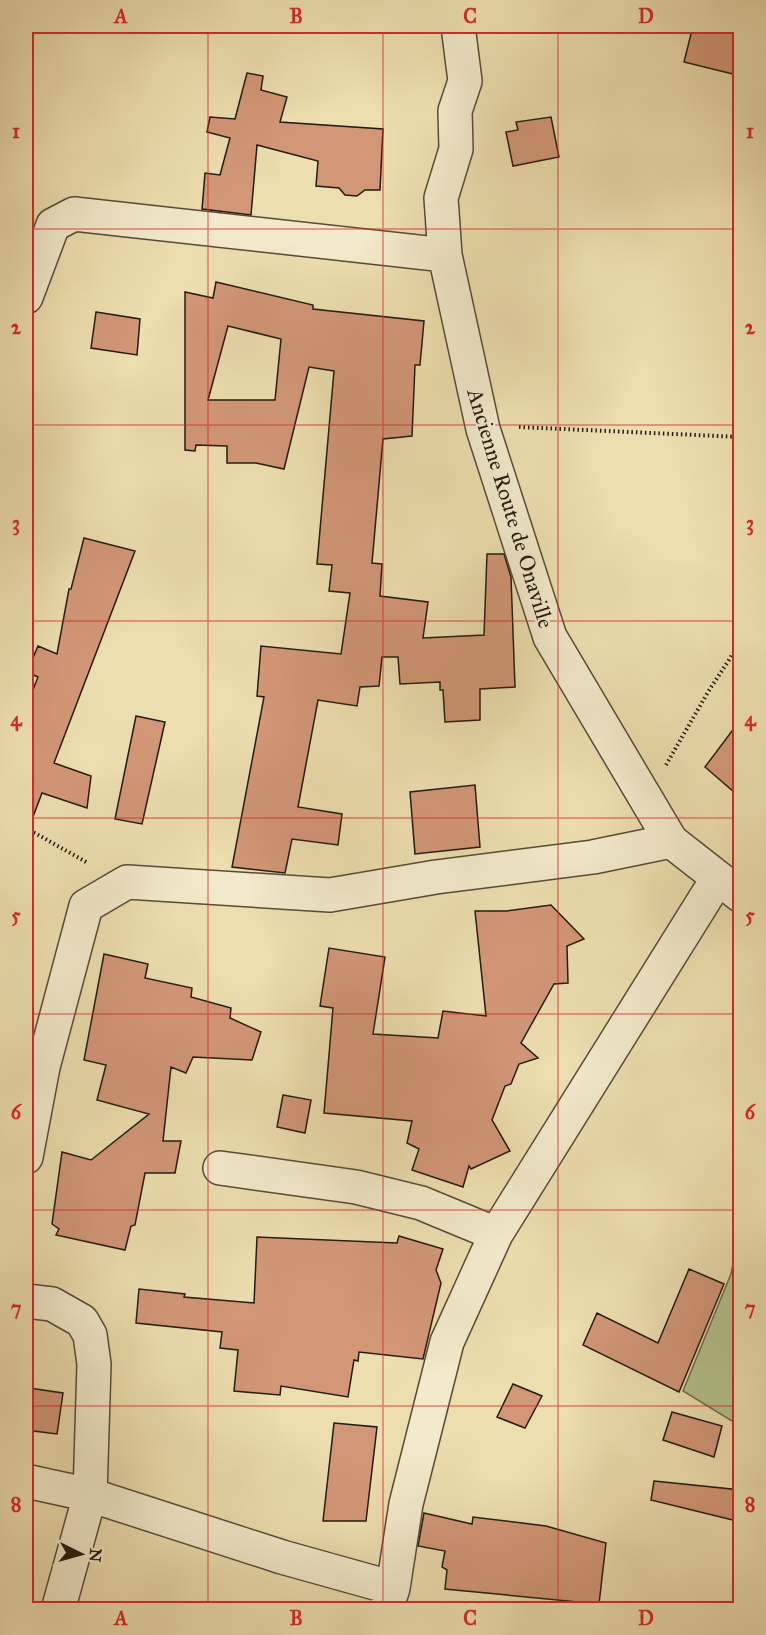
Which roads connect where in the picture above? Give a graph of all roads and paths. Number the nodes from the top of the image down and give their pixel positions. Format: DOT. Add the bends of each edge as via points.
graph roads {
  1 [pos="458,26"];
  2 [pos="445,255"];
  3 [pos="26,297"];
  4 [pos="483,429"];
  5 [pos="741,437"];
  6 [pos="741,643"];
  7 [pos="647,800"];
  8 [pos="26,828"];
  9 [pos="671,841"];
  10 [pos="127,882"];
  11 [pos="729,886"];
  12 [pos="26,1157"];
  13 [pos="220,1168"];
  14 [pos="496,1234"];
  15 [pos="26,1300"];
  16 [pos="26,1481"];
  17 [pos="90,1495"];
  18 [pos="389,1599"];
  19 [pos="58,1610"];
  1 -- 2 [label="street, Ancienne Route de Onaville" via="465,81 455,111 456,149 441,198"];
  2 -- 3 [label="street" via="74,214 53,225"];
  2 -- 4 [label="street, Ancienne Route de Onaville"];
  4 -- 5 [label="path" via="538,426"];
  4 -- 7 [label="street, Ancienne Route de Onaville" via="550,637"];
  6 -- 7 [label="path" via="708,692"];
  7 -- 9 [label="street, Ancienne Route de Onaville"];
  8 -- 10 [label="path"];
  9 -- 10 [label="street" via="593,857 330,895"];
  9 -- 11 [label="street, Ancienne Route de Onaville"];
  10 -- 12 [label="street" via="86,906 43,1067"];
  11 -- 14 [label="street"];
  13 -- 14 [label="street" via="356,1187 421,1203"];
  14 -- 18 [label="street" via="447,1342 406,1504"];
  15 -- 17 [label="street" via="52,1304 82,1321 90,1335 94,1364"];
  16 -- 17 [label="street"];
  17 -- 18 [label="street" via="282,1557"];
  17 -- 19 [label="street"];
}
